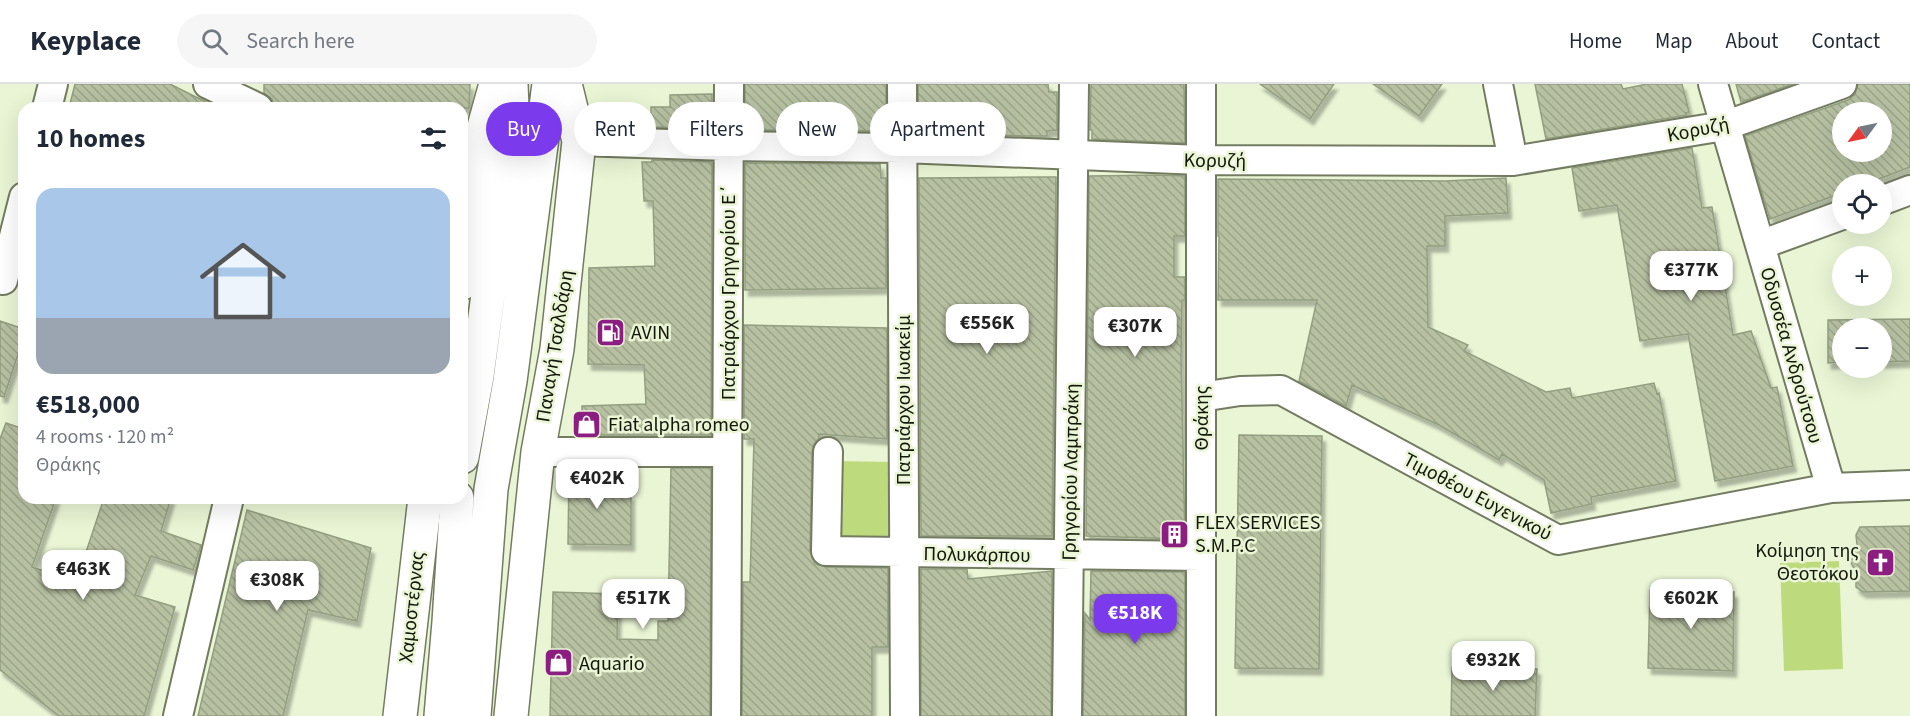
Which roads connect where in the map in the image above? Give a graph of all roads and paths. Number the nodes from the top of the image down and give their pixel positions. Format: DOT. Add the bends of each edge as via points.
graph roads {
  1 [pos="53,84"];
  2 [pos="208,84"];
  3 [pos="496,84"];
  4 [pos="511,84"];
  5 [pos="549,84"];
  6 [pos="565,84"];
  7 [pos="729,84"];
  8 [pos="902,84"];
  9 [pos="1074,84"];
  10 [pos="1201,84"];
  11 [pos="1498,84"];
  12 [pos="1713,84"];
  13 [pos="1842,84"];
  14 [pos="253,101"];
  15 [pos="48,102"];
  16 [pos="729,102"];
  17 [pos="902,102"];
  18 [pos="574,121"];
  19 [pos="1724,126"];
  20 [pos="764,146"];
  21 [pos="870,148"];
  22 [pos="1006,152"];
  23 [pos="1073,155"];
  24 [pos="577,156"];
  25 [pos="728,156"];
  26 [pos="902,156"];
  27 [pos="1201,160"];
  28 [pos="1513,161"];
  29 [pos="1910,190"];
  30 [pos="1892,197"];
  31 [pos="468,203"];
  32 [pos="1832,219"];
  33 [pos="18,231"];
  34 [pos="1760,245"];
  35 [pos="9,282"];
  36 [pos="1201,397"];
  37 [pos="468,425"];
  38 [pos="538,452"];
  39 [pos="727,452"];
  40 [pos="828,452"];
  41 [pos="1910,485"];
  42 [pos="1831,488"];
  43 [pos="228,504"];
  44 [pos="424,504"];
  45 [pos="457,504"];
  46 [pos="904,552"];
  47 [pos="1069,555"];
  48 [pos="1201,556"];
  49 [pos="178,716"];
  50 [pos="400,716"];
  51 [pos="441,716"];
  52 [pos="474,716"];
  53 [pos="511,716"];
  54 [pos="726,716"];
  55 [pos="905,716"];
  56 [pos="1067,716"];
  57 [pos="1201,716"];
  1 -- 15 [label="street"];
  2 -- 14 [label="street"];
  3 -- 31 [label="main road"];
  4 -- 37 [label="main road" via="508,147"];
  5 -- 52 [label="main road" via="510,381 491,489"];
  6 -- 18 [label="main road, Παναγή Τσαλδάρη"];
  7 -- 16 [label="street, Πατριάρχου Γρηγορίου Ε΄"];
  8 -- 17 [label="street, Πατριάρχου Ιωακείμ"];
  9 -- 23 [label="street, Γρηγορίου Λαμπράκη"];
  10 -- 27 [label="street, Θράκης"];
  11 -- 28 [label="street"];
  12 -- 19 [label="street, Οδυσσέα Ανδρούτσου"];
  13 -- 19 [label="street, Κορυζή"];
  19 -- 28 [label="street, Κορυζή"];
  19 -- 34 [label="street, Οδυσσέα Ανδρούτσου"];
  20 -- 21 [label="street, Κορυζή"];
  22 -- 23 [label="street, Κορυζή"];
  23 -- 27 [label="street, Κορυζή"];
  23 -- 47 [label="street, Γρηγορίου Λαμπράκη"];
  24 -- 38 [label="main road, Παναγή Τσαλδάρη" via="557,350"];
  25 -- 39 [label="street, Πατριάρχου Γρηγορίου Ε΄"];
  26 -- 46 [label="street, Πατριάρχου Ιωακείμ"];
  27 -- 28 [label="street, Κορυζή"];
  27 -- 36 [label="street, Θράκης"];
  29 -- 30 [label="street"];
  32 -- 34 [label="street"];
  33 -- 35 [label="street"];
  34 -- 42 [label="street, Οδυσσέα Ανδρούτσου"];
  36 -- 42 [label="street, Τιμοθέου Ευγενικού" via="1281,390 1558,540"];
  36 -- 48 [label="street, Θράκης"];
  38 -- 39 [label="street"];
  38 -- 53 [label="main road, Παναγή Τσαλδάρη"];
  39 -- 54 [label="street, Πατριάρχου Γρηγορίου Ε΄"];
  40 -- 46 [label="street, Πολυκάρπου" via="826,551"];
  41 -- 42 [label="street, Τιμοθέου Ευγενικού"];
  43 -- 49 [label="street"];
  44 -- 50 [label="main road, Χαμοστέρνας"];
  45 -- 51 [label="main road"];
  46 -- 47 [label="street, Πολυκάρπου"];
  46 -- 55 [label="street, Πατριάρχου Ιωακείμ"];
  47 -- 48 [label="street, Πολυκάρπου"];
  47 -- 56 [label="street, Γρηγορίου Λαμπράκη"];
  48 -- 57 [label="street, Θράκης"];
}
